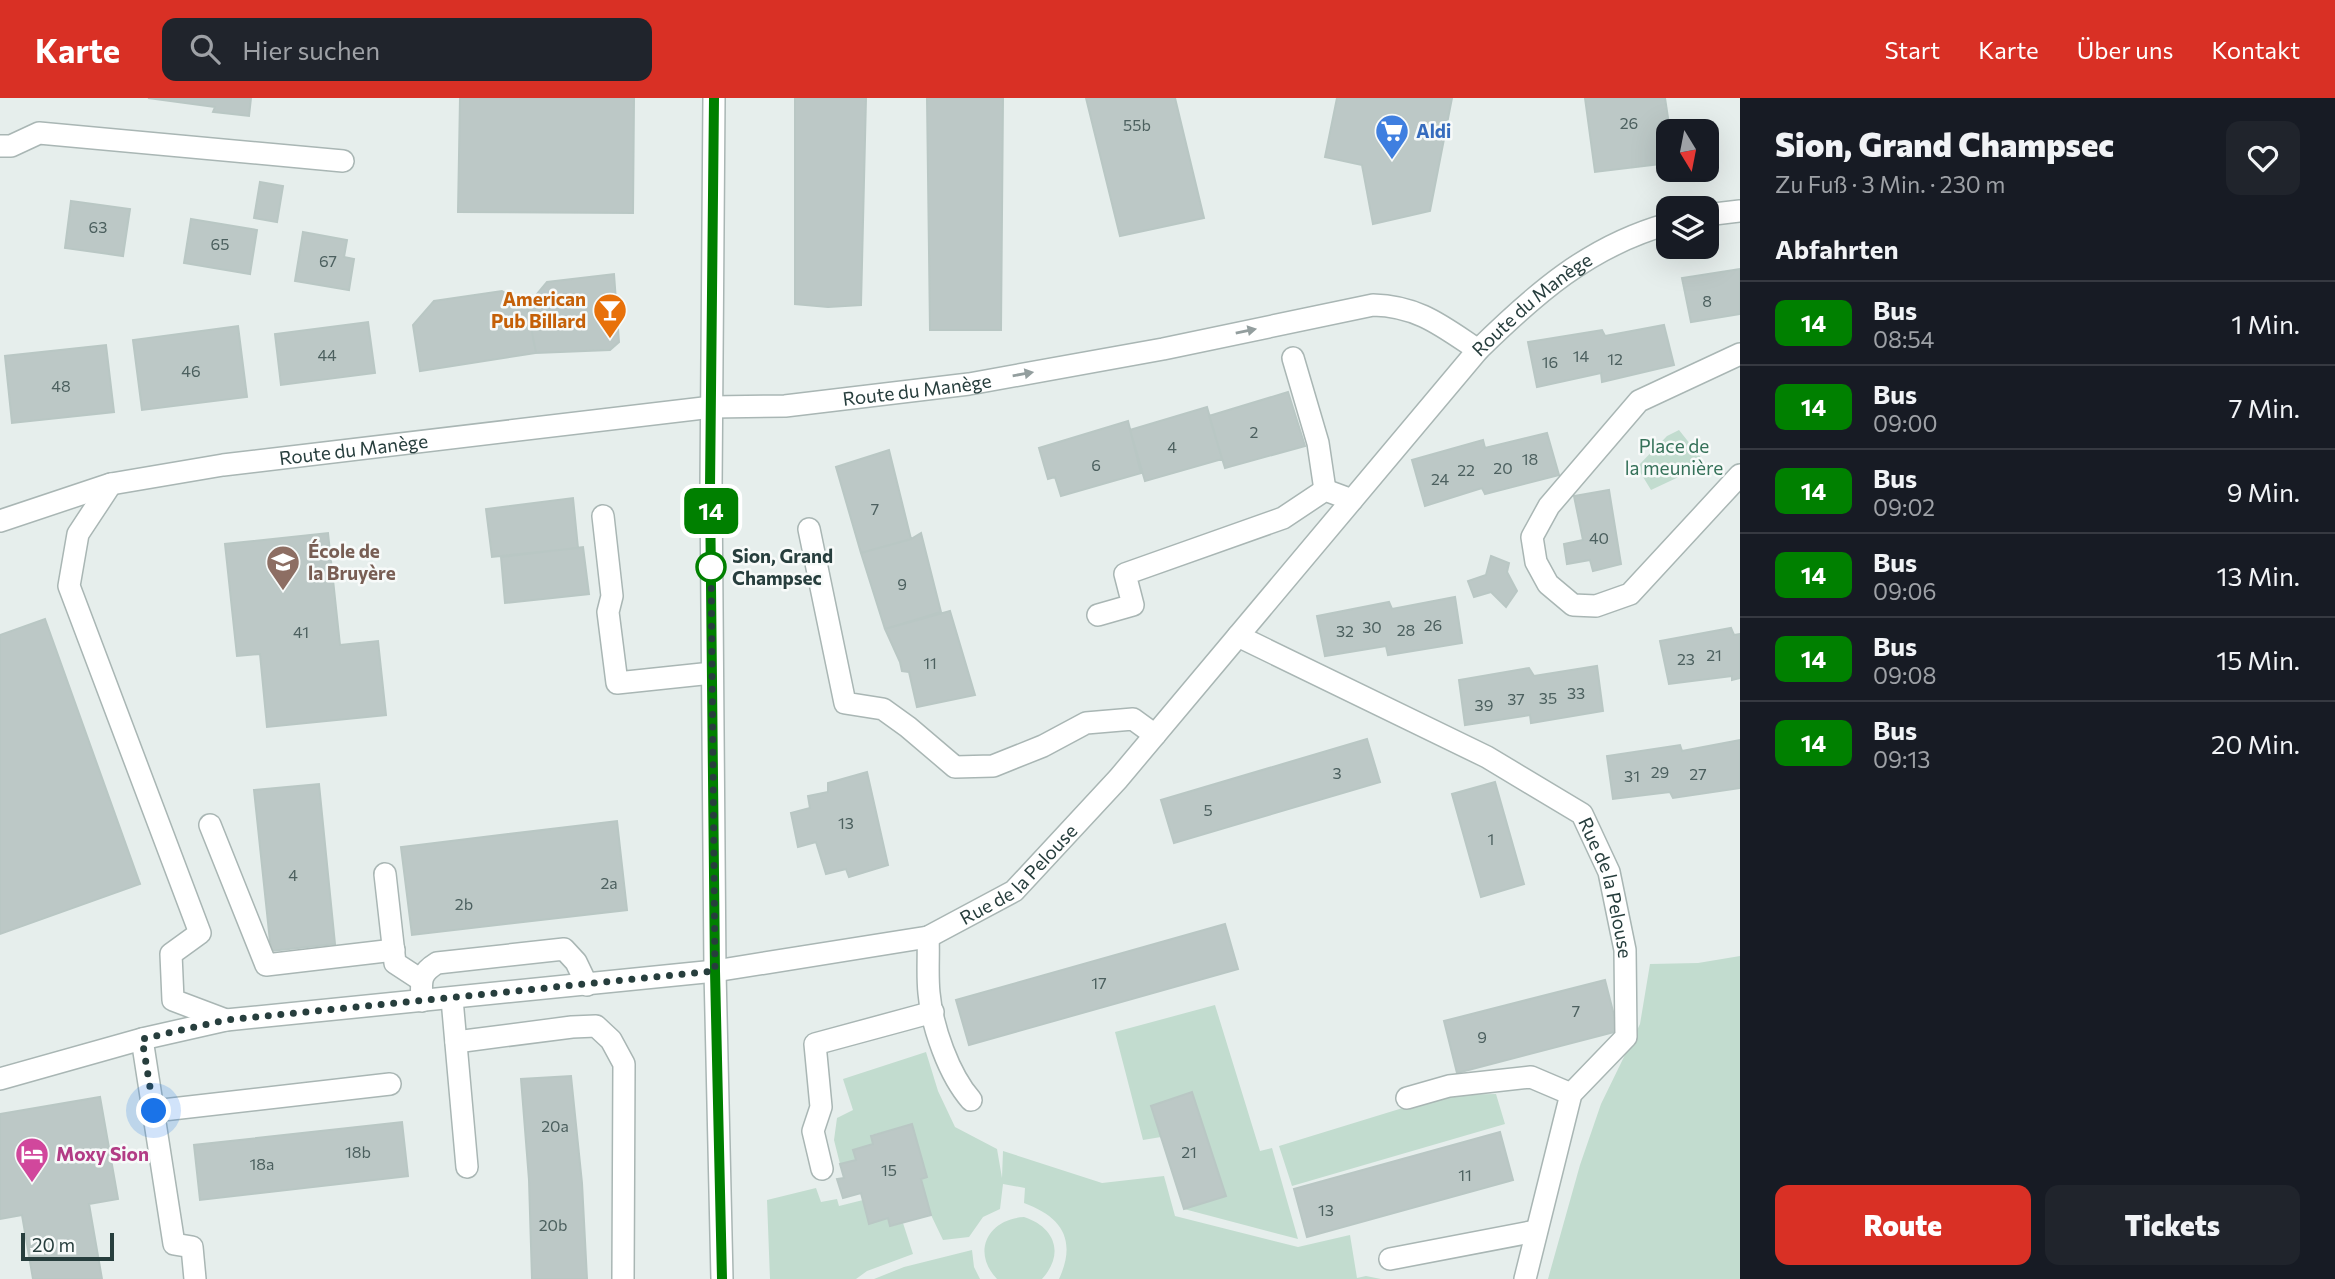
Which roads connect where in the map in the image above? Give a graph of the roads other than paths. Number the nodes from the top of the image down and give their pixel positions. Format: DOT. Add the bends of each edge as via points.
graph roads {
  1 [pos="714,98"];
  2 [pos="0,146"];
  3 [pos="343,161"];
  4 [pos="1740,211"];
  5 [pos="1719,213"];
  6 [pos="1656,227"];
  7 [pos="1478,350"];
  8 [pos="1740,355"];
  9 [pos="1293,358"];
  10 [pos="712,407"];
  11 [pos="1740,475"];
  12 [pos="111,484"];
  13 [pos="1325,490"];
  14 [pos="1352,500"];
  15 [pos="603,516"];
  16 [pos="0,521"];
  17 [pos="809,530"];
  18 [pos="1098,615"];
  19 [pos="1238,636"];
  20 [pos="712,673"];
  21 [pos="1155,735"];
  22 [pos="210,825"];
  23 [pos="385,874"];
  24 [pos="928,937"];
  25 [pos="394,950"];
  26 [pos="715,971"];
  27 [pos="421,980"];
  28 [pos="587,985"];
  29 [pos="452,999"];
  30 [pos="422,1001"];
  31 [pos="933,1012"];
  32 [pos="226,1020"];
  33 [pos="142,1039"];
  34 [pos="456,1042"];
  35 [pos="0,1079"];
  36 [pos="390,1084"];
  37 [pos="1571,1094"];
  38 [pos="1407,1098"];
  39 [pos="971,1100"];
  40 [pos="154,1111"];
  41 [pos="467,1167"];
  42 [pos="821,1169"];
  43 [pos="1536,1231"];
  44 [pos="1390,1259"];
  45 [pos="195,1279"];
  46 [pos="623,1279"];
  47 [pos="722,1279"];
  48 [pos="1525,1279"];
  1 -- 10 [label="street"];
  2 -- 3 [label="street" via="39,133"];
  4 -- 5 [label="street"];
  6 -- 7 [label="street, Route du Manège" via="1608,246 1576,265 1526,303"];
  10 -- 7 [label="street, Route du Manège, one-way" via="785,406 969,384 1373,305 1412,310"];
  7 -- 14 [label="street, Rue de la Pelouse"];
  8 -- 11 [label="street" via="1639,401 1549,506 1532,537 1536,562 1548,584 1573,605 1596,606 1630,594"];
  9 -- 13 [label="street" via="1318,443"];
  10 -- 12 [label="street, Route du Manège" via="223,465"];
  10 -- 20 [label="street"];
  12 -- 16 [label="street, Route du Manège"];
  12 -- 32 [label="street" via="78,534 69,586 200,933 171,954 173,1000"];
  13 -- 14 [label="street"];
  13 -- 18 [label="street" via="1283,518 1125,574 1133,605"];
  14 -- 19 [label="street, Rue de la Pelouse"];
  15 -- 20 [label="street" via="617,683"];
  17 -- 21 [label="street" via="845,703 883,709 955,767 993,766 1086,723 1132,719"];
  19 -- 21 [label="street, Rue de la Pelouse"];
  19 -- 37 [label="street, Rue de la Pelouse" via="1487,757 1582,814 1609,872 1625,950 1626,1037"];
  20 -- 26 [label="street"];
  21 -- 24 [label="street, Rue de la Pelouse" via="1014,891"];
  22 -- 25 [label="street" via="265,965"];
  23 -- 25 [label="street"];
  24 -- 26 [label="street, Rue de la Pelouse"];
  24 -- 31 [label="street"];
  25 -- 27 [label="street" via="395,963"];
  26 -- 28 [label="street, Rue de la Pelouse"];
  26 -- 47 [label="street"];
  27 -- 28 [label="street" via="427,969 438,963 564,949"];
  27 -- 30 [label="street"];
  28 -- 29 [label="street, Rue de la Pelouse"];
  29 -- 30 [label="street, Rue de la Pelouse"];
  29 -- 34 [label="street"];
  30 -- 32 [label="street, Rue de la Pelouse"];
  31 -- 39 [label="street" via="942,1047 959,1086"];
  31 -- 42 [label="street" via="816,1044 821,1107 813,1131"];
  32 -- 33 [label="street, Rue de la Pelouse"];
  33 -- 35 [label="street, Rue de la Pelouse"];
  33 -- 40 [label="street"];
  34 -- 41 [label="street"];
  34 -- 46 [label="street" via="596,1026 611,1040 624,1064"];
  36 -- 40 [label="street"];
  37 -- 38 [label="street" via="1531,1077 1450,1086"];
  37 -- 43 [label="street, Rue de la Pelouse"];
  40 -- 45 [label="street" via="174,1244 192,1247"];
  43 -- 44 [label="street"];
  43 -- 48 [label="street, Rue de la Pelouse"];
}
